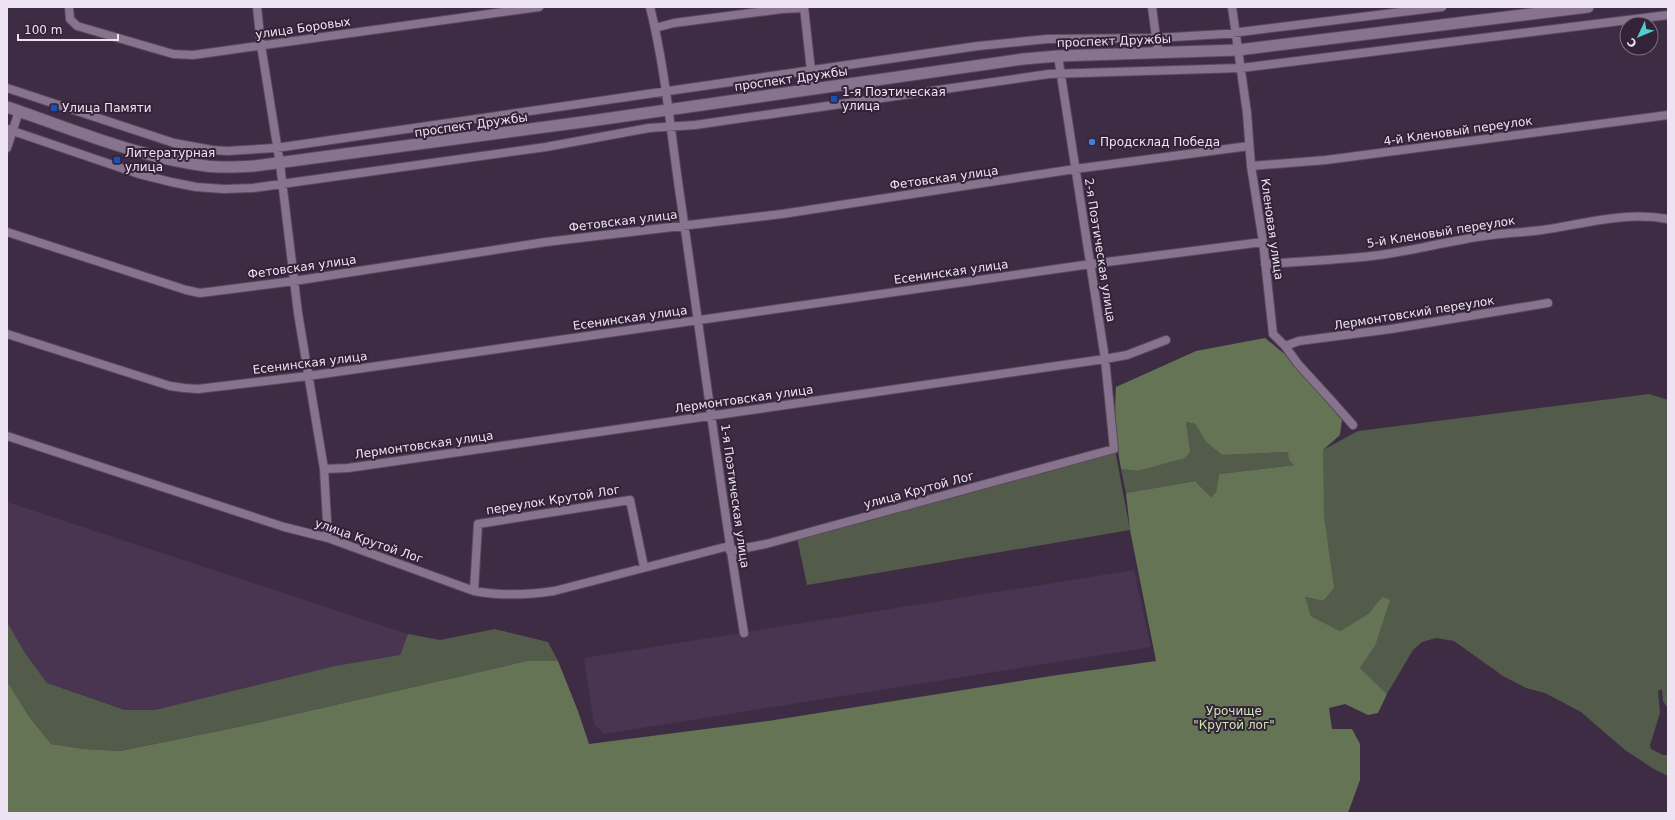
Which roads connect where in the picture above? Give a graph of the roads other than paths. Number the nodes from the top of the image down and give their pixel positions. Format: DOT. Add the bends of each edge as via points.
graph roads {
  1 [pos="69,7"];
  2 [pos="257,7"];
  3 [pos="539,7"];
  4 [pos="650,7"];
  5 [pos="1152,7"];
  6 [pos="1232,7"];
  7 [pos="1442,7"];
  8 [pos="1588,7"];
  9 [pos="804,8"];
  10 [pos="1529,11"];
  11 [pos="1668,15"];
  12 [pos="655,28"];
  13 [pos="1235,33"];
  14 [pos="1156,38"];
  15 [pos="261,45"];
  16 [pos="1238,50"];
  17 [pos="1158,52"];
  18 [pos="1058,56"];
  19 [pos="1241,68"];
  20 [pos="811,70"];
  21 [pos="1060,74"];
  22 [pos="7,88"];
  23 [pos="813,89"];
  24 [pos="665,91"];
  25 [pos="7,107"];
  26 [pos="668,110"];
  27 [pos="19,111"];
  28 [pos="1668,115"];
  29 [pos="670,126"];
  30 [pos="10,130"];
  31 [pos="1249,146"];
  32 [pos="7,148"];
  33 [pos="276,148"];
  34 [pos="280,164"];
  35 [pos="1251,166"];
  36 [pos="1075,169"];
  37 [pos="281,185"];
  38 [pos="1668,219"];
  39 [pos="684,226"];
  40 [pos="7,232"];
  41 [pos="1263,242"];
  42 [pos="1091,264"];
  43 [pos="1265,264"];
  44 [pos="294,281"];
  45 [pos="1548,303"];
  46 [pos="698,321"];
  47 [pos="7,334"];
  48 [pos="1166,340"];
  49 [pos="1285,346"];
  50 [pos="1105,359"];
  51 [pos="308,376"];
  52 [pos="711,416"];
  53 [pos="1353,425"];
  54 [pos="7,436"];
  55 [pos="1114,449"];
  56 [pos="324,469"];
  57 [pos="328,538"];
  58 [pos="730,549"];
  59 [pos="644,567"];
  60 [pos="474,591"];
  61 [pos="744,633"];
  1 -- 15 [label="street, улица Боровых" via="70,19 81,27 183,56"];
  2 -- 15 [label="street"];
  3 -- 15 [label="street, улица Боровых"];
  4 -- 12 [label="street, 1-я Поэтическая улица"];
  5 -- 14 [label="street"];
  6 -- 13 [label="street, Кленовая улица"];
  7 -- 13 [label="street"];
  8 -- 10 [label="main road, проспект Дружбы"];
  9 -- 12 [label="street" via="674,23"];
  9 -- 20 [label="street"];
  10 -- 16 [label="main road, проспект Дружбы"];
  11 -- 19 [label="street"];
  12 -- 24 [label="street, 1-я Поэтическая улица"];
  13 -- 14 [label="street"];
  13 -- 16 [label="street, Кленовая улица"];
  14 -- 17 [label="street"];
  14 -- 20 [label="street" via="1047,39 978,46"];
  15 -- 33 [label="street"];
  16 -- 17 [label="main road, проспект Дружбы"];
  16 -- 19 [label="street, Кленовая улица"];
  17 -- 18 [label="main road, проспект Дружбы"];
  18 -- 21 [label="street, 2-я Поэтическая улица"];
  18 -- 23 [label="main road, проспект Дружбы"];
  19 -- 21 [label="street"];
  19 -- 31 [label="street, Кленовая улица"];
  20 -- 23 [label="street"];
  20 -- 24 [label="street"];
  21 -- 29 [label="street" via="695,125"];
  21 -- 36 [label="street, 2-я Поэтическая улица"];
  22 -- 33 [label="street" via="174,143 227,151"];
  23 -- 26 [label="main road, проспект Дружбы"];
  24 -- 26 [label="street, 1-я Поэтическая улица"];
  24 -- 33 [label="street"];
  25 -- 27 [label="main road, проспект Дружбы"];
  26 -- 29 [label="street, 1-я Поэтическая улица"];
  26 -- 34 [label="main road, проспект Дружбы"];
  27 -- 30 [label="street"];
  27 -- 34 [label="main road, проспект Дружбы" via="127,148 180,162 234,167"];
  28 -- 35 [label="street, 4-й Кленовый переулок" via="1326,160"];
  29 -- 37 [label="street" via="546,147"];
  29 -- 39 [label="street, 1-я Поэтическая улица"];
  30 -- 32 [label="street"];
  30 -- 37 [label="street" via="139,174 196,187 224,189"];
  31 -- 35 [label="street, Кленовая улица"];
  31 -- 36 [label="street, Фетовская улица"];
  33 -- 34 [label="street"];
  34 -- 37 [label="street"];
  35 -- 41 [label="street, Кленовая улица"];
  36 -- 39 [label="street, Фетовская улица" via="782,214"];
  36 -- 42 [label="street, 2-я Поэтическая улица"];
  37 -- 44 [label="street"];
  38 -- 43 [label="street, 5-й Кленовый переулок" via="1626,217 1588,221 1543,230 1468,238 1378,255"];
  39 -- 44 [label="street, Фетовская улица" via="546,242"];
  39 -- 46 [label="street, 1-я Поэтическая улица"];
  40 -- 44 [label="street, Фетовская улица" via="200,294"];
  41 -- 42 [label="street, Есенинская улица"];
  41 -- 43 [label="street, Кленовая улица"];
  42 -- 46 [label="street, Есенинская улица"];
  42 -- 50 [label="street, 2-я Поэтическая улица"];
  43 -- 49 [label="street, Кленовая улица" via="1273,334"];
  44 -- 51 [label="street"];
  45 -- 49 [label="street, Лермонтовский переулок" via="1391,330 1299,341"];
  46 -- 51 [label="street, Есенинская улица"];
  46 -- 52 [label="street, 1-я Поэтическая улица"];
  47 -- 51 [label="street, Есенинская улица" via="170,386 184,388 198,389"];
  48 -- 50 [label="street, Лермонтовская улица" via="1127,355"];
  49 -- 53 [label="street, Кленовая улица"];
  50 -- 52 [label="street, Лермонтовская улица"];
  50 -- 55 [label="street, 2-я Поэтическая улица"];
  51 -- 56 [label="street"];
  52 -- 56 [label="street, Лермонтовская улица" via="348,468"];
  52 -- 58 [label="street, 1-я Поэтическая улица"];
  54 -- 57 [label="street, улица Крутой Лог" via="284,527"];
  55 -- 58 [label="street, улица Крутой Лог" via="766,544"];
  56 -- 57 [label="street"];
  57 -- 60 [label="street, улица Крутой Лог"];
  58 -- 59 [label="street, улица Крутой Лог"];
  58 -- 61 [label="street, 1-я Поэтическая улица"];
  59 -- 60 [label="street, улица Крутой Лог" via="554,591 533,594 491,594"];
  59 -- 60 [label="street, переулок Крутой Лог" via="630,500 478,524"];
}
